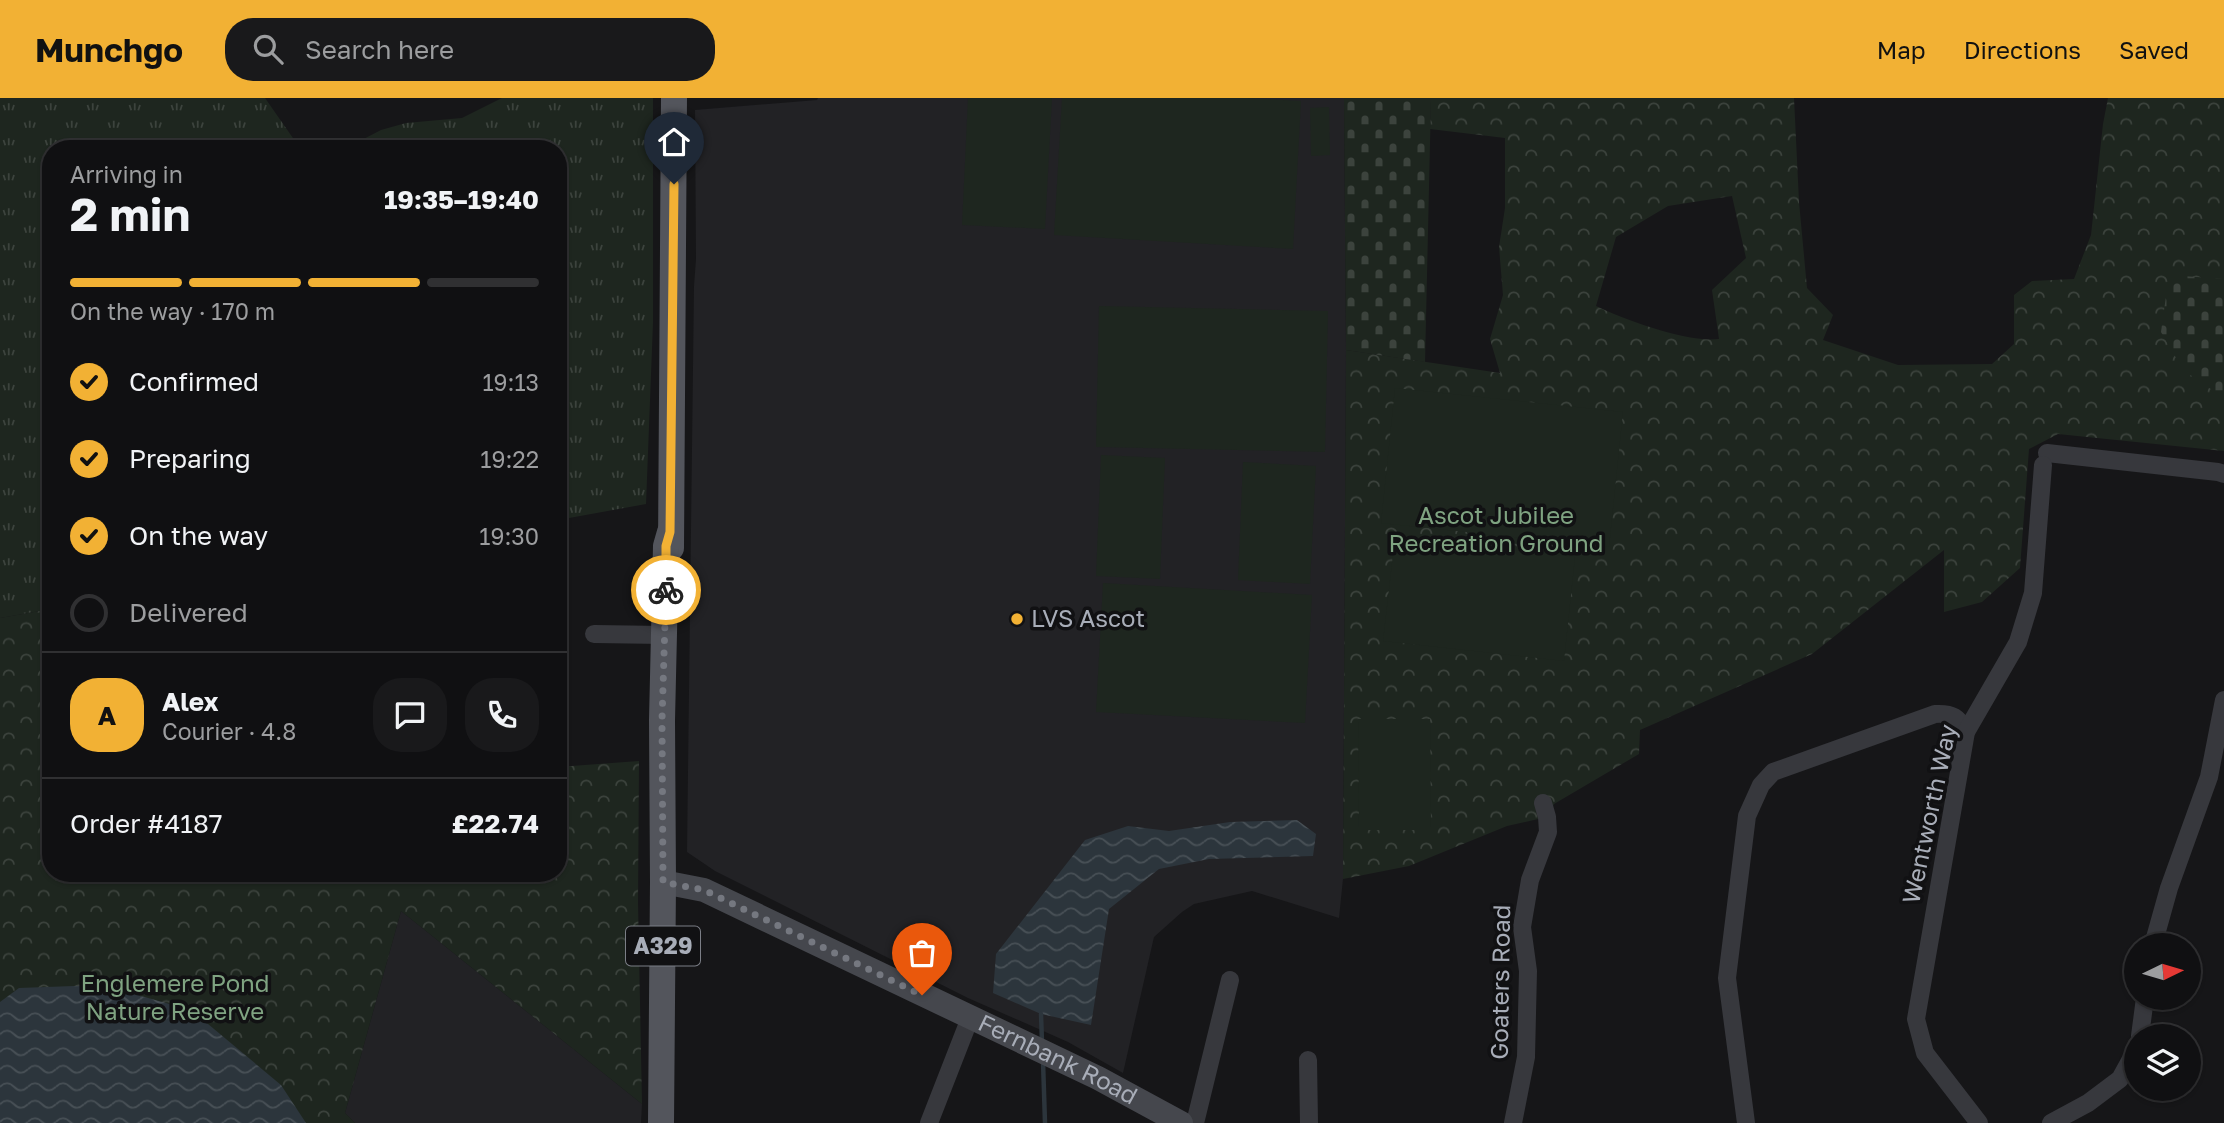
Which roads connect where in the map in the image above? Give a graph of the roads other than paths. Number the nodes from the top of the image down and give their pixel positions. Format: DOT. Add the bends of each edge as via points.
graph roads {
  1 [pos="674,98"];
  2 [pos="2224,474"];
  3 [pos="594,634"];
  4 [pos="664,635"];
  5 [pos="2224,700"];
  6 [pos="1966,732"];
  7 [pos="1543,803"];
  8 [pos="663,882"];
  9 [pos="2156,933"];
  10 [pos="1230,980"];
  11 [pos="970,1018"];
  12 [pos="1308,1060"];
  13 [pos="2124,1072"];
  14 [pos="661,1123"];
  15 [pos="929,1123"];
  16 [pos="1181,1123"];
  17 [pos="1195,1123"];
  18 [pos="1310,1123"];
  19 [pos="1513,1123"];
  20 [pos="1746,1123"];
  21 [pos="1979,1123"];
  22 [pos="2051,1123"];
  1 -- 4 [label="main road, A329" via="670,532"];
  2 -- 6 [label="street, Wentworth Way" via="2045,459 2033,593 2018,642"];
  3 -- 4 [label="street"];
  4 -- 8 [label="main road, A329"];
  5 -- 9 [label="street" via="2209,777"];
  6 -- 20 [label="street" via="1960,719 1935,713 1773,772 1761,785 1747,816 1727,978"];
  6 -- 21 [label="street, Wentworth Way" via="1916,1019 1925,1053"];
  7 -- 19 [label="street, Goaters Road" via="1548,832 1530,880 1522,927 1528,971 1526,1056"];
  8 -- 11 [label="street, Fernbank Road" via="704,890"];
  8 -- 14 [label="main road, A329"];
  10 -- 17 [label="street"];
  11 -- 15 [label="street"];
  11 -- 16 [label="street, Fernbank Road"];
  12 -- 18 [label="street"];
  13 -- 22 [label="street" via="2088,1103"];
}
